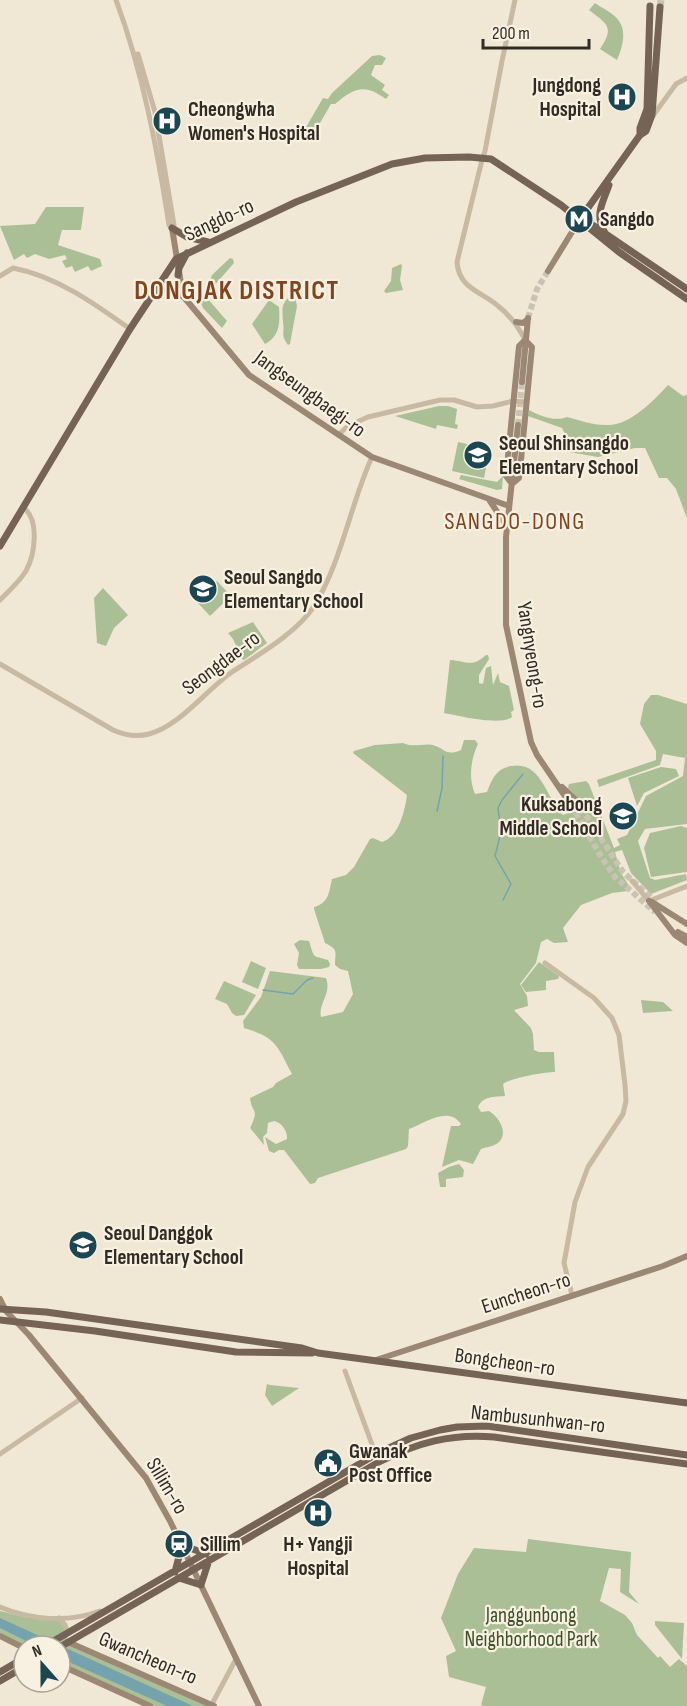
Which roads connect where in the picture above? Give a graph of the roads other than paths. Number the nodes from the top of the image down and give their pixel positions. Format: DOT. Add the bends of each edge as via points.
graph roads {
  1 [pos="118,0"];
  2 [pos="515,0"];
  3 [pos="650,6"];
  4 [pos="660,7"];
  5 [pos="687,78"];
  6 [pos="651,118"];
  7 [pos="640,135"];
  8 [pos="483,158"];
  9 [pos="612,176"];
  10 [pos="582,220"];
  11 [pos="172,228"];
  12 [pos="607,235"];
  13 [pos="208,242"];
  14 [pos="188,252"];
  15 [pos="176,259"];
  16 [pos="548,271"];
  17 [pos="178,275"];
  18 [pos="0,276"];
  19 [pos="687,289"];
  20 [pos="153,294"];
  21 [pos="183,296"];
  22 [pos="687,299"];
  23 [pos="516,322"];
  24 [pos="130,329"];
  25 [pos="525,340"];
  26 [pos="521,383"];
  27 [pos="513,401"];
  28 [pos="526,402"];
  29 [pos="511,420"];
  30 [pos="521,423"];
  31 [pos="338,435"];
  32 [pos="372,457"];
  33 [pos="512,484"];
  34 [pos="490,500"];
  35 [pos="509,506"];
  36 [pos="23,507"];
  37 [pos="507,526"];
  38 [pos="0,546"];
  39 [pos="0,600"];
  40 [pos="0,664"];
  41 [pos="573,803"];
  42 [pos="632,881"];
  43 [pos="687,886"];
  44 [pos="649,900"];
  45 [pos="685,925"];
  46 [pos="676,934"];
  47 [pos="687,937"];
  48 [pos="687,943"];
  49 [pos="545,963"];
  50 [pos="687,1256"];
  51 [pos="572,1295"];
  52 [pos="0,1299"];
  53 [pos="2,1308"];
  54 [pos="0,1320"];
  55 [pos="101,1320"];
  56 [pos="17,1321"];
  57 [pos="137,1326"];
  58 [pos="99,1332"];
  59 [pos="137,1337"];
  60 [pos="318,1353"];
  61 [pos="375,1360"];
  62 [pos="345,1371"];
  63 [pos="82,1398"];
  64 [pos="687,1403"];
  65 [pos="517,1430"];
  66 [pos="516,1439"];
  67 [pos="618,1444"];
  68 [pos="616,1453"];
  69 [pos="0,1454"];
  70 [pos="687,1455"];
  71 [pos="377,1458"];
  72 [pos="687,1464"];
  73 [pos="182,1545"];
  74 [pos="207,1557"];
  75 [pos="192,1567"];
  76 [pos="176,1575"];
  77 [pos="201,1585"];
  78 [pos="126,1599"];
  79 [pos="0,1607"];
  80 [pos="59,1618"];
  81 [pos="68,1633"];
  82 [pos="72,1640"];
  83 [pos="72,1644"];
  84 [pos="236,1659"];
  85 [pos="72,1670"];
  86 [pos="4,1673"];
  87 [pos="0,1681"];
  88 [pos="213,1705"];
  89 [pos="150,1706"];
  90 [pos="259,1706"];
  1 -- 11 [label="street, Jangseungbaegi-ro" via="150,112"];
  2 -- 8 [label="street"];
  3 -- 7 [label="main road" via="647,109"];
  4 -- 6 [label="main road"];
  5 -- 6 [label="street" via="676,84"];
  6 -- 7 [label="main road"];
  7 -- 9 [label="main road"];
  8 -- 10 [label="main road, Sangdo-ro" via="491,159"];
  8 -- 13 [label="main road, Sangdo-ro" via="425,158 392,165"];
  8 -- 23 [label="street" via="458,256 458,271 463,282"];
  9 -- 10 [label="main road"];
  9 -- 12 [label="main road" via="599,212"];
  10 -- 12 [label="main road, Sangdo-ro"];
  10 -- 16 [label="main road"];
  10 -- 22 [label="main road, Sangdo-ro" via="619,252"];
  11 -- 13 [label="main road"];
  11 -- 15 [label="main road, Jangseungbaegi-ro"];
  12 -- 19 [label="main road, Sangdo-ro"];
  13 -- 14 [label="main road, Sangdo-ro"];
  14 -- 15 [label="main road, Sangdo-ro"];
  14 -- 17 [label="main road"];
  15 -- 17 [label="main road, Jangseungbaegi-ro"];
  15 -- 20 [label="main road, Sangdo-ro"];
  17 -- 21 [label="main road, Jangseungbaegi-ro"];
  18 -- 24 [label="street" via="14,268 45,276"];
  20 -- 21 [label="main road" via="168,289"];
  20 -- 24 [label="main road, Sangdo-ro"];
  21 -- 31 [label="main road, Jangseungbaegi-ro" via="249,375"];
  23 -- 25 [label="street"];
  23 -- 25 [label="main road" via="523,323 528,318"];
  24 -- 36 [label="main road, Sangdo-ro"];
  25 -- 26 [label="main road"];
  26 -- 27 [label="main road"];
  26 -- 28 [label="main road, Yangnyeong-ro"];
  27 -- 28 [label="street"];
  27 -- 29 [label="main road"];
  27 -- 31 [label="street" via="477,407 440,400 368,417"];
  28 -- 30 [label="main road, Yangnyeong-ro"];
  29 -- 30 [label="main road" via="519,417"];
  29 -- 33 [label="main road" via="506,476"];
  30 -- 33 [label="main road, Yangnyeong-ro"];
  31 -- 32 [label="main road, Jangseungbaegi-ro"];
  32 -- 34 [label="main road, Jangseungbaegi-ro"];
  32 -- 40 [label="street, Seongdae-ro" via="329,577 312,609 273,645 160,730 139,736 121,734"];
  33 -- 35 [label="main road, Yangnyeong-ro"];
  34 -- 35 [label="main road, Jangseungbaegi-ro"];
  34 -- 37 [label="main road"];
  35 -- 37 [label="main road, Yangnyeong-ro"];
  36 -- 38 [label="main road, Sangdo-ro"];
  36 -- 39 [label="street" via="29,514 34,542 27,569"];
  37 -- 41 [label="main road, Yangnyeong-ro" via="506,607 510,647 531,741 551,776"];
  42 -- 44 [label="street"];
  43 -- 44 [label="street"];
  44 -- 45 [label="main road"];
  44 -- 46 [label="main road"];
  45 -- 46 [label="main road" via="677,922"];
  46 -- 47 [label="main road"];
  46 -- 48 [label="main road"];
  49 -- 51 [label="street" via="608,1012 619,1035 625,1084 623,1114 588,1167 575,1202 564,1263"];
  50 -- 51 [label="main road, Euncheon-ro"];
  51 -- 61 [label="main road, Euncheon-ro"];
  52 -- 53 [label="main road, Sillim-ro"];
  53 -- 55 [label="main road, Bongcheon-ro"];
  53 -- 56 [label="main road, Sillim-ro"];
  54 -- 56 [label="main road, Bongcheon-ro"];
  55 -- 57 [label="main road, Bongcheon-ro"];
  55 -- 58 [label="main road" via="108,1327"];
  56 -- 58 [label="main road, Bongcheon-ro"];
  56 -- 63 [label="main road, Sillim-ro"];
  57 -- 59 [label="main road" via="131,1332"];
  57 -- 60 [label="main road, Bongcheon-ro"];
  58 -- 59 [label="main road, Bongcheon-ro"];
  59 -- 60 [label="main road, Bongcheon-ro" via="236,1352"];
  60 -- 61 [label="main road, Bongcheon-ro"];
  61 -- 64 [label="main road, Bongcheon-ro"];
  62 -- 71 [label="street"];
  63 -- 69 [label="street"];
  63 -- 73 [label="main road, Sillim-ro" via="146,1478"];
  65 -- 66 [label="main road" via="512,1434"];
  65 -- 67 [label="main road, Nambusunhwan-ro"];
  65 -- 71 [label="main road, Nambusunhwan-ro" via="447,1428 411,1438"];
  66 -- 68 [label="main road, Nambusunhwan-ro"];
  66 -- 71 [label="main road, Nambusunhwan-ro" via="452,1437"];
  67 -- 68 [label="main road" via="621,1450"];
  67 -- 70 [label="main road, Nambusunhwan-ro"];
  68 -- 72 [label="main road, Nambusunhwan-ro"];
  71 -- 74 [label="main road, Nambusunhwan-ro"];
  73 -- 74 [label="main road"];
  73 -- 75 [label="main road, Sillim-ro"];
  73 -- 76 [label="main road"];
  74 -- 75 [label="main road, Nambusunhwan-ro"];
  74 -- 77 [label="main road"];
  75 -- 76 [label="main road, Nambusunhwan-ro"];
  75 -- 77 [label="main road, Sillim-ro"];
  76 -- 77 [label="main road"];
  76 -- 78 [label="main road, Nambusunhwan-ro"];
  76 -- 82 [label="main road, Nambusunhwan-ro"];
  77 -- 84 [label="main road, Sillim-ro"];
  78 -- 80 [label="street" via="94,1613"];
  78 -- 81 [label="main road, Nambusunhwan-ro"];
  79 -- 80 [label="street" via="43,1619"];
  80 -- 81 [label="street"];
  83 -- 88 [label="main road, Gwancheon-ro"];
  84 -- 88 [label="street"];
  84 -- 90 [label="main road, Sillim-ro"];
  85 -- 89 [label="main road, Gwancheon-ro"];
  86 -- 87 [label="main road"];
}
